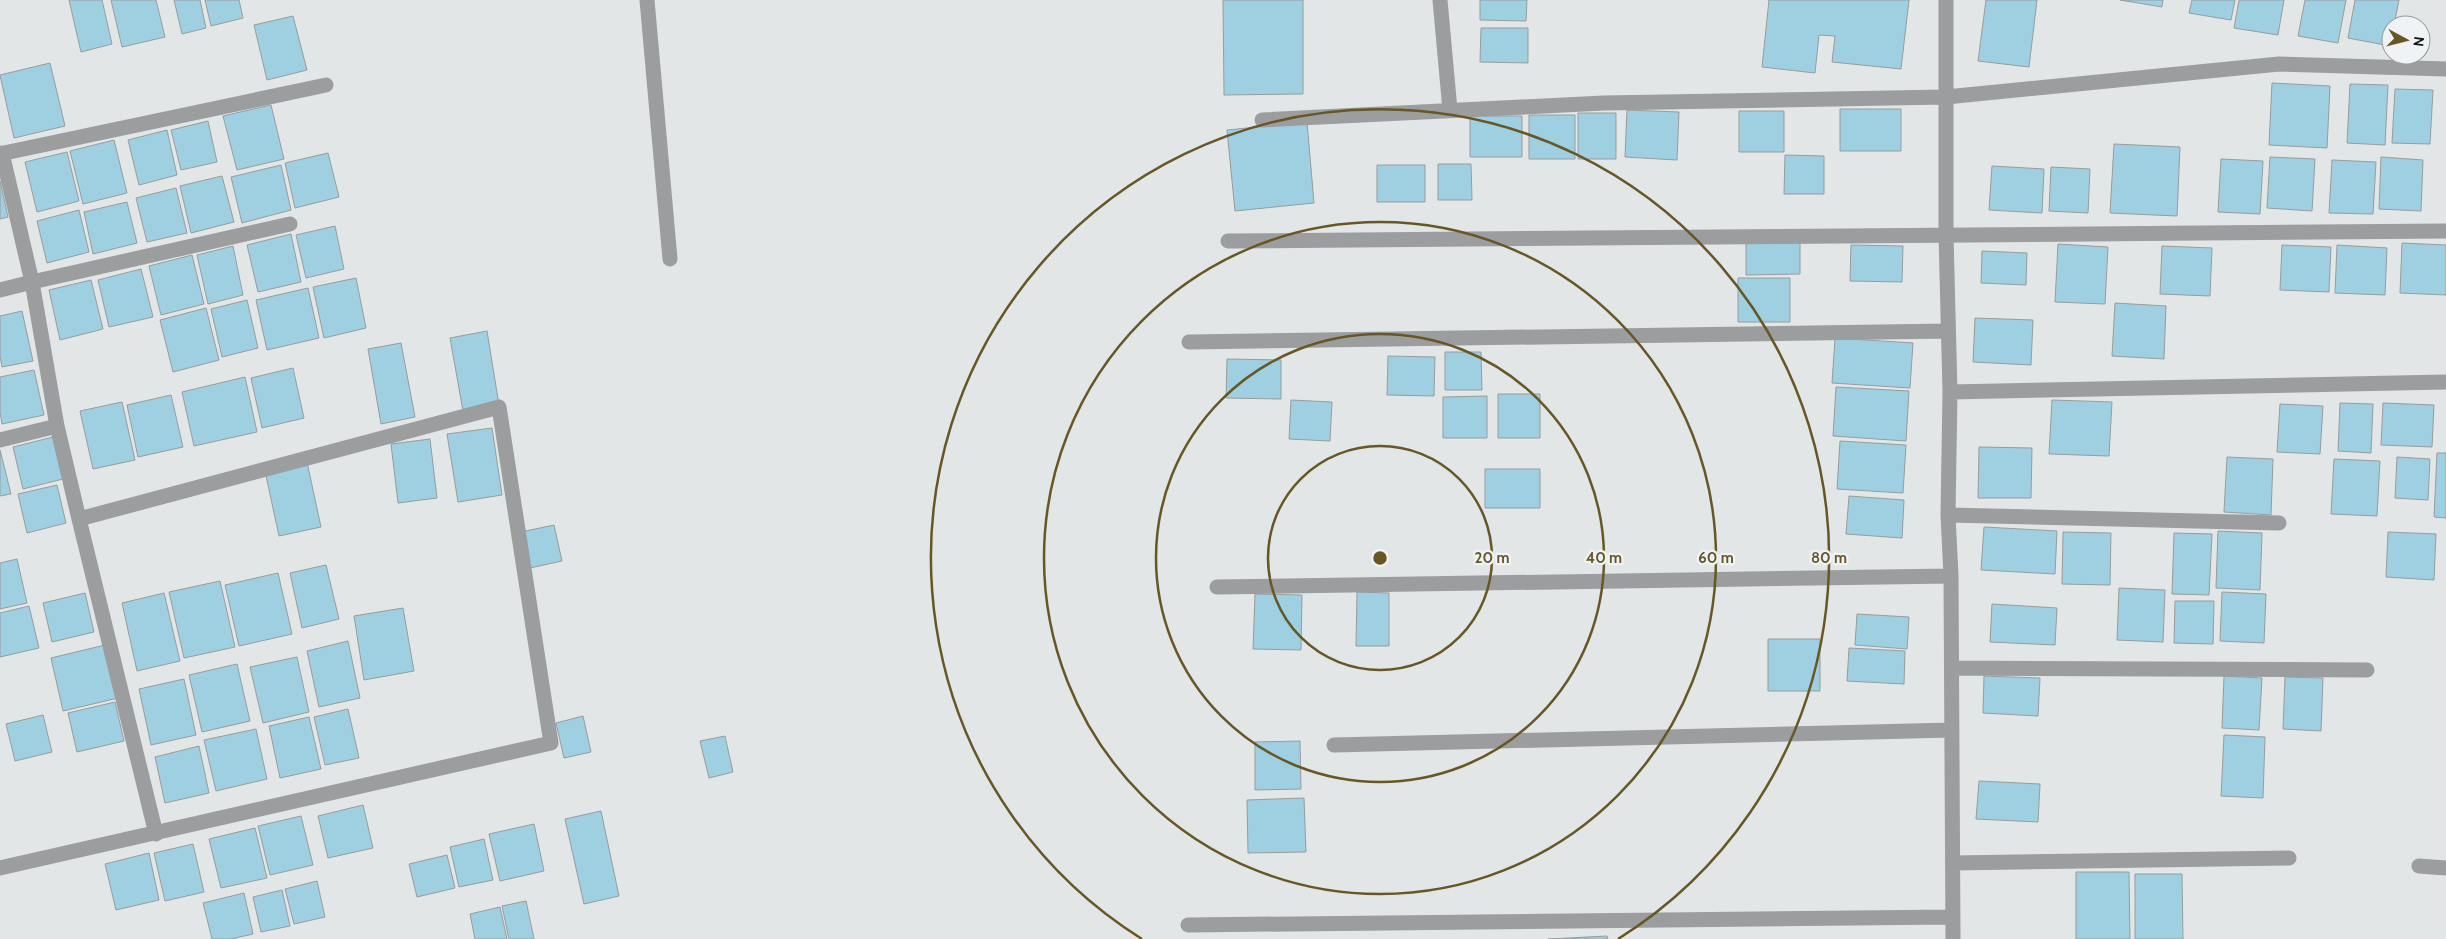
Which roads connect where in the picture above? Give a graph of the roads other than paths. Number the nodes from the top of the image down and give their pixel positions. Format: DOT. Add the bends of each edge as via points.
graph roads {
  1 [pos="647,0"];
  2 [pos="1440,0"];
  3 [pos="1946,0"];
  4 [pos="2446,69"];
  5 [pos="326,85"];
  6 [pos="1946,97"];
  7 [pos="1450,110"];
  8 [pos="1262,120"];
  9 [pos="1,153"];
  10 [pos="290,224"];
  11 [pos="2446,231"];
  12 [pos="1946,235"];
  13 [pos="1228,241"];
  14 [pos="670,260"];
  15 [pos="32,282"];
  16 [pos="0,290"];
  17 [pos="1948,331"];
  18 [pos="1189,342"];
  19 [pos="2446,382"];
  20 [pos="1950,392"];
  21 [pos="57,426"];
  22 [pos="0,440"];
  23 [pos="1948,515"];
  24 [pos="79,519"];
  25 [pos="2279,523"];
  26 [pos="1951,576"];
  27 [pos="1217,587"];
  28 [pos="1952,668"];
  29 [pos="2367,670"];
  30 [pos="1952,730"];
  31 [pos="1334,744"];
  32 [pos="156,834"];
  33 [pos="2289,858"];
  34 [pos="1953,863"];
  35 [pos="2419,866"];
  36 [pos="0,868"];
  37 [pos="2446,868"];
  38 [pos="1953,917"];
  39 [pos="1188,925"];
  40 [pos="1953,939"];
  1 -- 14 [label="street"];
  2 -- 7 [label="street"];
  3 -- 6 [label="street"];
  4 -- 6 [label="street" via="2279,64"];
  5 -- 9 [label="street"];
  6 -- 7 [label="street" via="1604,103"];
  6 -- 12 [label="street"];
  7 -- 8 [label="street"];
  9 -- 15 [label="street"];
  10 -- 15 [label="street"];
  11 -- 12 [label="street"];
  12 -- 13 [label="street"];
  12 -- 17 [label="street"];
  15 -- 16 [label="street"];
  15 -- 21 [label="street"];
  17 -- 18 [label="street"];
  17 -- 20 [label="street"];
  19 -- 20 [label="street"];
  20 -- 23 [label="street"];
  21 -- 22 [label="street"];
  21 -- 24 [label="street"];
  23 -- 25 [label="street"];
  23 -- 26 [label="street"];
  24 -- 32 [label="street"];
  24 -- 32 [label="street" via="499,407 551,743"];
  26 -- 27 [label="street"];
  26 -- 28 [label="street"];
  28 -- 29 [label="street"];
  28 -- 30 [label="street"];
  30 -- 31 [label="street"];
  30 -- 34 [label="street"];
  32 -- 36 [label="street"];
  33 -- 34 [label="street"];
  34 -- 38 [label="street"];
  35 -- 37 [label="street"];
  38 -- 39 [label="street"];
  38 -- 40 [label="street"];
}
